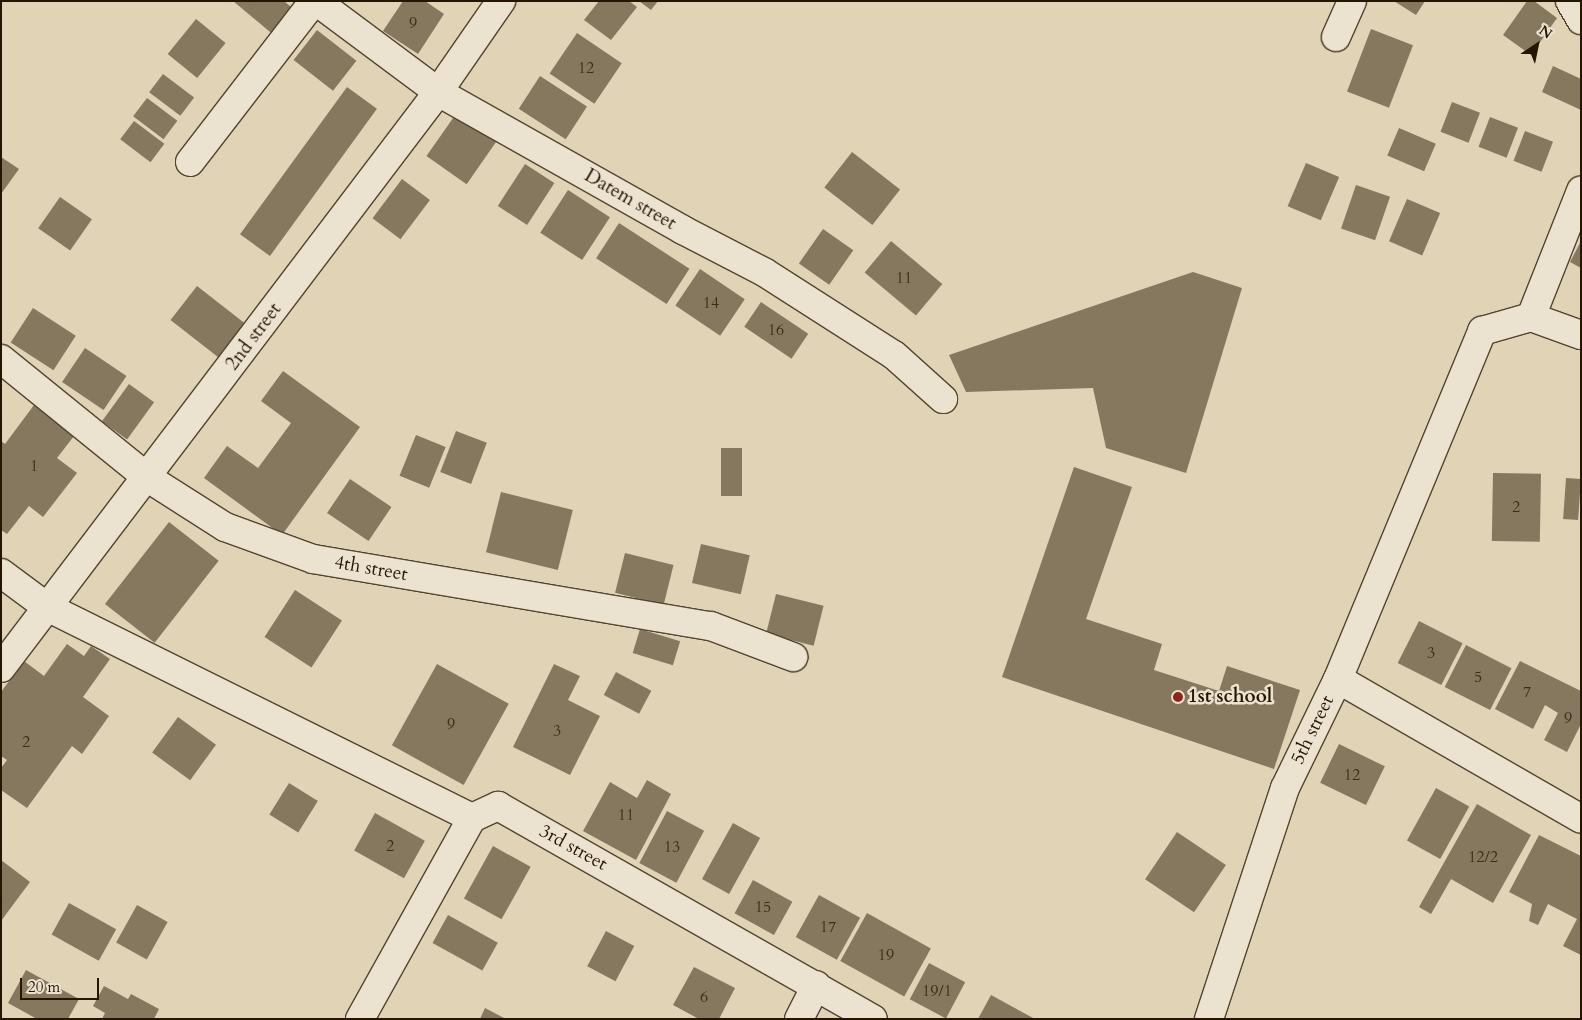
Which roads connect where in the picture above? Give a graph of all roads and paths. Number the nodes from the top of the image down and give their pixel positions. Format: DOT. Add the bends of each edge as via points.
graph roads {
  1 [pos="315,1"];
  2 [pos="501,1"];
  3 [pos="1352,1"];
  4 [pos="1570,1"];
  5 [pos="1581,20"];
  6 [pos="1336,37"];
  7 [pos="438,92"];
  8 [pos="190,162"];
  9 [pos="1581,191"];
  10 [pos="1530,317"];
  11 [pos="1581,335"];
  12 [pos="1,360"];
  13 [pos="943,399"];
  14 [pos="148,478"];
  15 [pos="1,573"];
  16 [pos="47,607"];
  17 [pos="794,657"];
  18 [pos="1,668"];
  19 [pos="1338,679"];
  20 [pos="472,818"];
  21 [pos="1581,819"];
  22 [pos="816,985"];
  23 [pos="360,1019"];
  24 [pos="798,1019"];
  25 [pos="873,1019"];
  26 [pos="1209,1019"];
  1 -- 7 [label="street, Datem street"];
  1 -- 8 [label="street"];
  2 -- 7 [label="street, 2nd street"];
  3 -- 6 [label="street"];
  4 -- 5 [label="street"];
  7 -- 13 [label="street, Datem street" via="764,272 894,355"];
  7 -- 14 [label="street, 2nd street"];
  9 -- 10 [label="street"];
  10 -- 11 [label="street"];
  10 -- 19 [label="street" via="1482,331"];
  12 -- 14 [label="street, 4th street"];
  14 -- 16 [label="street, 2nd street"];
  14 -- 17 [label="street, 4th street" via="225,527 313,559 711,626"];
  15 -- 16 [label="street"];
  16 -- 18 [label="street, 2nd street"];
  16 -- 20 [label="street"];
  19 -- 21 [label="street, 5th street"];
  19 -- 26 [label="street, 5th street" via="1285,788"];
  20 -- 22 [label="street, 3rd street" via="498,806"];
  20 -- 23 [label="street"];
  22 -- 24 [label="street"];
  22 -- 25 [label="street, 3rd street"];
}
